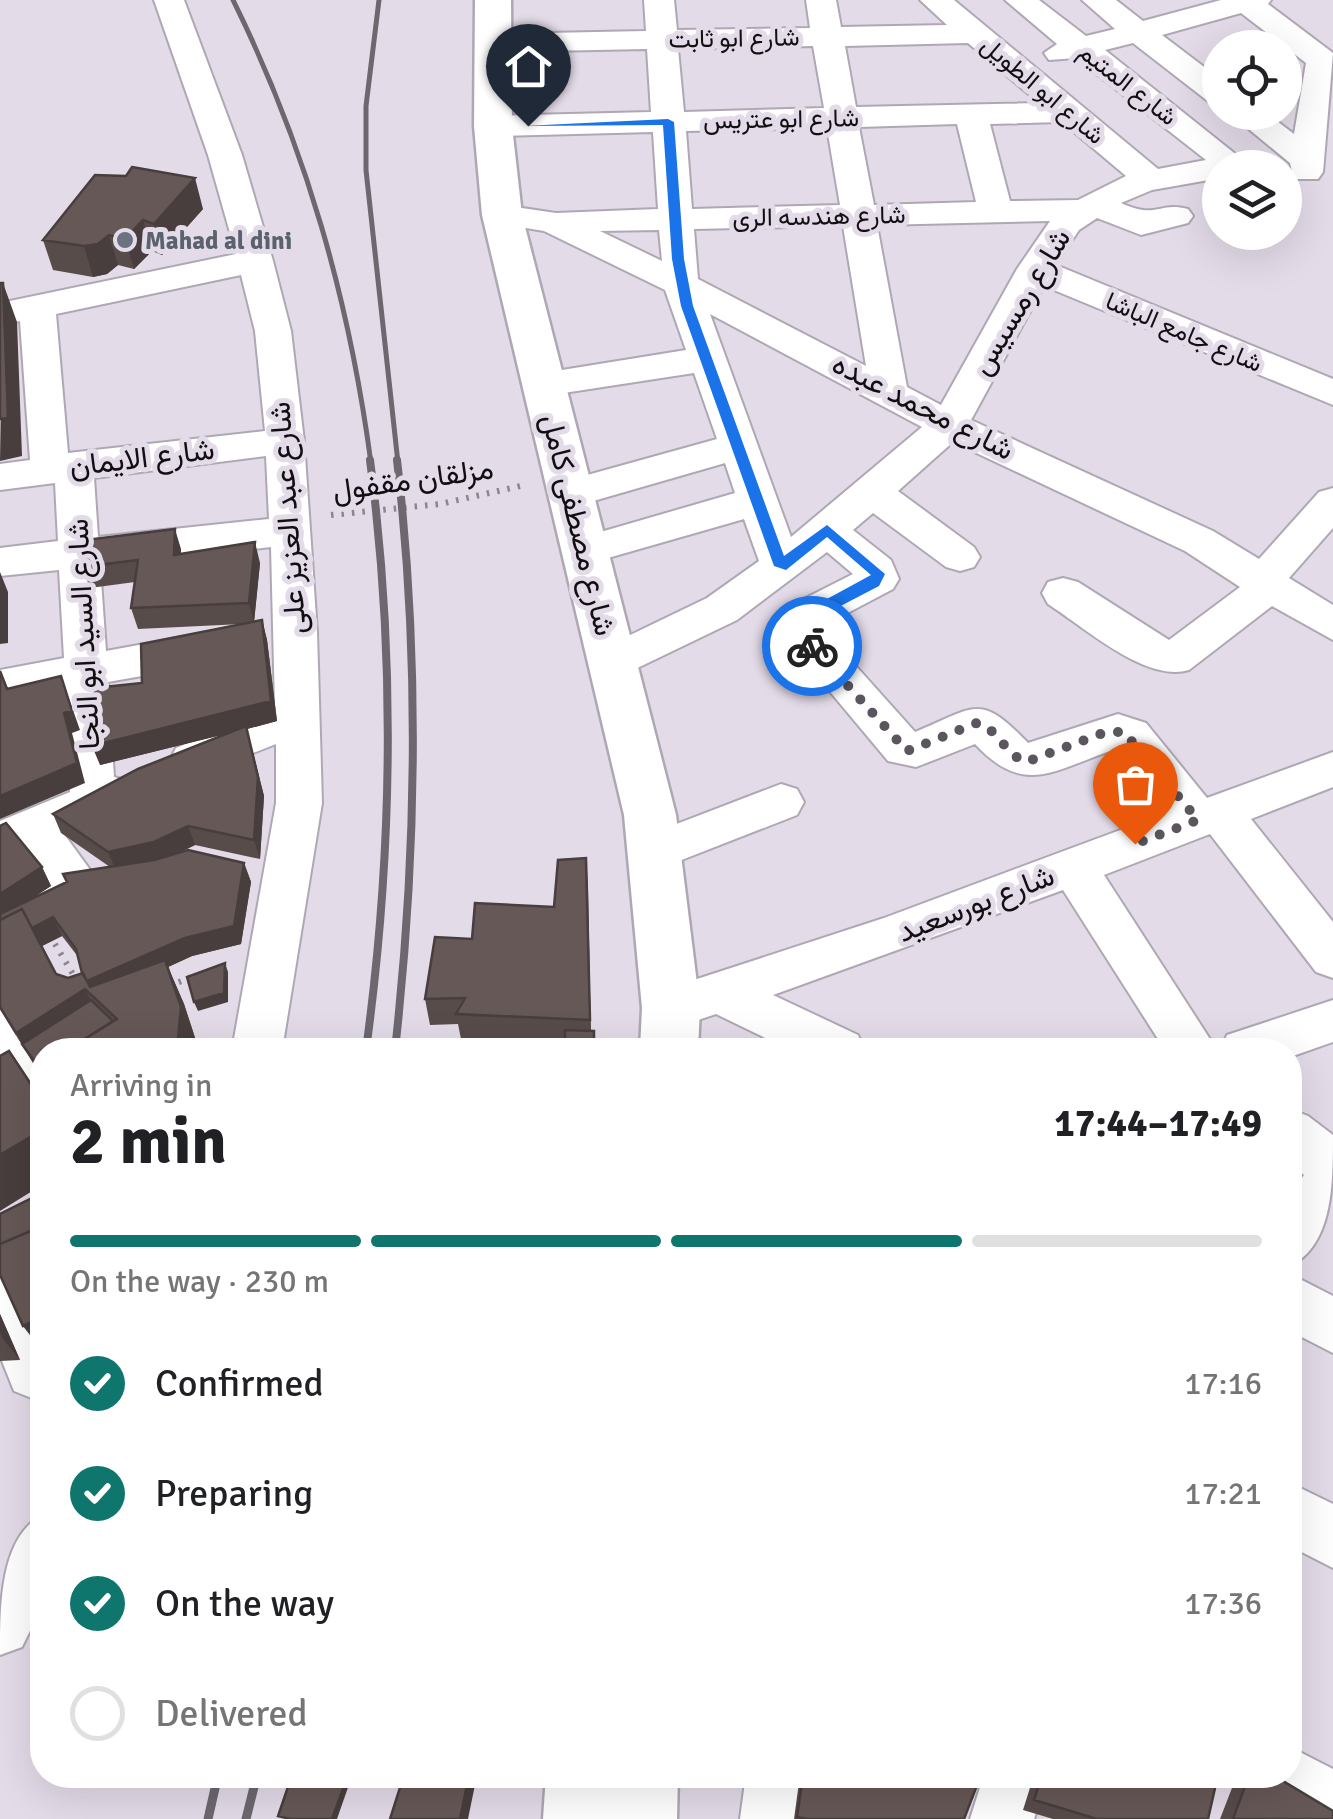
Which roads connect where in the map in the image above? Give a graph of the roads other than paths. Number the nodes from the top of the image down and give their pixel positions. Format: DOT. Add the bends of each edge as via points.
graph roads {
  1 [pos="169,0"];
  2 [pos="460,0"];
  3 [pos="658,0"];
  4 [pos="820,0"];
  5 [pos="979,0"];
  6 [pos="1020,0"];
  7 [pos="1097,0"];
  8 [pos="1248,1"];
  9 [pos="941,5"];
  10 [pos="493,21"];
  11 [pos="1136,32"];
  12 [pos="976,34"];
  13 [pos="827,37"];
  14 [pos="662,40"];
  15 [pos="1081,47"];
  16 [pos="1013,65"];
  17 [pos="1316,70"];
  18 [pos="1202,81"];
  19 [pos="1202,102"];
  20 [pos="1160,108"];
  21 [pos="971,114"];
  22 [pos="841,118"];
  23 [pos="1078,119"];
  24 [pos="668,122"];
  25 [pos="493,126"];
  26 [pos="1262,130"];
  27 [pos="1214,150"];
  28 [pos="1308,170"];
  29 [pos="1202,171"];
  30 [pos="1150,180"];
  31 [pos="1090,207"];
  32 [pos="996,212"];
  33 [pos="502,214"];
  34 [pos="858,215"];
  35 [pos="1176,216"];
  36 [pos="676,220"];
  37 [pos="552,222"];
  38 [pos="255,261"];
  39 [pos="1035,269"];
  40 [pos="682,284"];
  41 [pos="37,306"];
  42 [pos="0,314"];
  43 [pos="704,359"];
  44 [pos="544,384"];
  45 [pos="889,391"];
  46 [pos="1333,394"];
  47 [pos="949,425"];
  48 [pos="285,441"];
  49 [pos="737,446"];
  50 [pos="62,467"];
  51 [pos="0,477"];
  52 [pos="556,488"];
  53 [pos="872,492"];
  54 [pos="757,500"];
  55 [pos="1333,502"];
  56 [pos="290,525"];
  57 [pos="827,530"];
  58 [pos="587,550"];
  59 [pos="80,553"];
  60 [pos="960,556"];
  61 [pos="0,562"];
  62 [pos="781,566"];
  63 [pos="1267,583"];
  64 [pos="1063,592"];
  65 [pos="1333,625"];
  66 [pos="264,638"];
  67 [pos="612,662"];
  68 [pos="86,670"];
  69 [pos="0,686"];
  70 [pos="298,716"];
  71 [pos="1333,769"];
  72 [pos="93,802"];
  73 [pos="781,802"];
  74 [pos="1208,816"];
  75 [pos="16,835"];
  76 [pos="656,851"];
  77 [pos="1072,867"];
  78 [pos="20,939"];
  79 [pos="1333,958"];
  80 [pos="718,992"];
  81 [pos="0,1021"];
  82 [pos="1333,1022"];
  83 [pos="670,1029"];
  84 [pos="259,1038"];
  85 [pos="636,1038"];
  86 [pos="815,1038"];
  87 [pos="1182,1038"];
  88 [pos="1283,1038"];
  89 [pos="26,1094"];
  90 [pos="1302,1142"];
  91 [pos="1333,1167"];
  92 [pos="1333,1176"];
  93 [pos="1302,1224"];
  94 [pos="0,1284"];
  95 [pos="1302,1308"];
  96 [pos="1333,1327"];
  97 [pos="25,1372"];
  98 [pos="1302,1519"];
  99 [pos="1333,1538"];
  100 [pos="30,1568"];
  101 [pos="0,1625"];
  102 [pos="1302,1787"];
  103 [pos="582,1788"];
  104 [pos="641,1788"];
  105 [pos="776,1788"];
  106 [pos="1012,1788"];
  107 [pos="1333,1804"];
  108 [pos="580,1819"];
  109 [pos="640,1819"];
  110 [pos="772,1819"];
  111 [pos="1002,1819"];
  1 -- 38 [label="street, شارع عبد العزيز على"];
  2 -- 52 [label="main road, شارع مصطفى كامل" via="463,120 480,237"];
  3 -- 14 [label="street"];
  4 -- 13 [label="street"];
  5 -- 9 [label="street"];
  6 -- 15 [label="street, شارع المتيم"];
  7 -- 11 [label="street"];
  8 -- 11 [label="street"];
  8 -- 17 [label="street"];
  9 -- 12 [label="street, شارع ابو الطويل"];
  10 -- 14 [label="street, شارع ابو ثابت"];
  10 -- 25 [label="main road, شارع مصطفى كامل"];
  11 -- 15 [label="street"];
  11 -- 18 [label="street"];
  12 -- 13 [label="street, شارع ابو ثابت"];
  12 -- 16 [label="street, شارع ابو الطويل"];
  13 -- 14 [label="street, شارع ابو ثابت"];
  13 -- 22 [label="street"];
  14 -- 24 [label="street"];
  15 -- 16 [label="street"];
  15 -- 20 [label="street, شارع المتيم"];
  16 -- 23 [label="street, شارع ابو الطويل"];
  17 -- 28 [label="street"];
  19 -- 20 [label="street, شارع ابو عتريس"];
  20 -- 23 [label="street, شارع ابو عتريس"];
  20 -- 27 [label="street, شارع المتيم"];
  21 -- 22 [label="street, شارع ابو عتريس"];
  21 -- 23 [label="street, شارع ابو عتريس"];
  21 -- 32 [label="street"];
  22 -- 24 [label="street, شارع ابو عتريس"];
  22 -- 34 [label="street"];
  23 -- 30 [label="street, شارع ابو الطويل"];
  24 -- 25 [label="street, شارع ابو عتريس"];
  24 -- 36 [label="street"];
  25 -- 33 [label="main road, شارع مصطفى كامل"];
  26 -- 28 [label="street"];
  29 -- 30 [label="street, شارع رمسيس"];
  30 -- 31 [label="street, شارع رمسيس"];
  31 -- 32 [label="street, شارع هندسه الرى"];
  31 -- 35 [label="street" via="1141,225"];
  31 -- 39 [label="street, شارع رمسيس" via="1066,223"];
  32 -- 34 [label="street, شارع هندسه الرى"];
  33 -- 37 [label="street, شارع محمد عبده"];
  33 -- 44 [label="main road, شارع مصطفى كامل"];
  34 -- 36 [label="street, شارع هندسه الرى"];
  34 -- 45 [label="street"];
  36 -- 37 [label="street, شارع هندسه الرى"];
  36 -- 40 [label="street"];
  37 -- 40 [label="street, شارع محمد عبده"];
  38 -- 41 [label="street"];
  38 -- 48 [label="street, شارع عبد العزيز على" via="273,331"];
  39 -- 46 [label="street, شارع جامع الباشا"];
  39 -- 47 [label="street, شارع رمسيس"];
  40 -- 43 [label="street"];
  40 -- 45 [label="street, شارع محمد عبده"];
  41 -- 42 [label="street"];
  41 -- 50 [label="street, شارع السيد ابو النجا"];
  43 -- 44 [label="street"];
  43 -- 49 [label="street"];
  44 -- 52 [label="main road, شارع مصطفى كامل"];
  45 -- 47 [label="street, شارع محمد عبده"];
  47 -- 53 [label="street, شارع رمسيس"];
  47 -- 63 [label="street, شارع محمد عبده" via="1198,542"];
  48 -- 50 [label="street, شارع الايمان"];
  48 -- 56 [label="street, شارع عبد العزيز على"];
  49 -- 52 [label="street"];
  49 -- 54 [label="street"];
  50 -- 51 [label="street, شارع الايمان"];
  50 -- 59 [label="street, شارع السيد ابو النجا"];
  52 -- 58 [label="main road, شارع مصطفى كامل"];
  52 -- 85 [label="main road, شارع مصطفى كامل" via="621,814 639,997"];
  53 -- 57 [label="street, شارع رمسيس"];
  53 -- 60 [label="street"];
  54 -- 58 [label="street"];
  54 -- 62 [label="street"];
  55 -- 63 [label="street"];
  56 -- 59 [label="street"];
  56 -- 66 [label="street, شارع عبد العزيز على"];
  57 -- 62 [label="street, شارع رمسيس"];
  57 -- 74 [label="street" via="876,570 878,579 803,618 798,627 904,749 982,723 1026,762 1118,731"];
  58 -- 67 [label="main road, شارع مصطفى كامل"];
  59 -- 61 [label="street"];
  59 -- 68 [label="street, شارع السيد ابو النجا"];
  62 -- 67 [label="street, شارع رمسيس" via="722,609"];
  63 -- 64 [label="street" via="1174,659"];
  63 -- 65 [label="street, شارع محمد عبده"];
  66 -- 68 [label="street"];
  66 -- 70 [label="street, شارع عبد العزيز على"];
  67 -- 76 [label="main road, شارع مصطفى كامل"];
  68 -- 69 [label="street"];
  68 -- 72 [label="street, شارع السيد ابو النجا"];
  70 -- 72 [label="street"];
  70 -- 84 [label="street, شارع عبد العزيز على" via="299,803"];
  71 -- 74 [label="street, شارع بورسعيد"];
  72 -- 75 [label="street"];
  73 -- 76 [label="street"];
  74 -- 77 [label="street, شارع بورسعيد"];
  74 -- 79 [label="street"];
  75 -- 78 [label="street" via="73,878 40,907"];
  76 -- 83 [label="main road, شارع مصطفى كامل"];
  77 -- 80 [label="street, شارع بورسعيد"];
  77 -- 87 [label="street"];
  80 -- 83 [label="street, شارع بورسعيد"];
  80 -- 86 [label="street"];
  81 -- 89 [label="street"];
  82 -- 88 [label="street"];
  90 -- 91 [label="street"];
  92 -- 93 [label="street"];
  94 -- 97 [label="street"];
  95 -- 96 [label="street"];
  98 -- 99 [label="street"];
  100 -- 101 [label="street"];
  102 -- 107 [label="street"];
  103 -- 108 [label="main road"];
  104 -- 109 [label="main road"];
  105 -- 110 [label="street"];
  106 -- 111 [label="street"];
}
